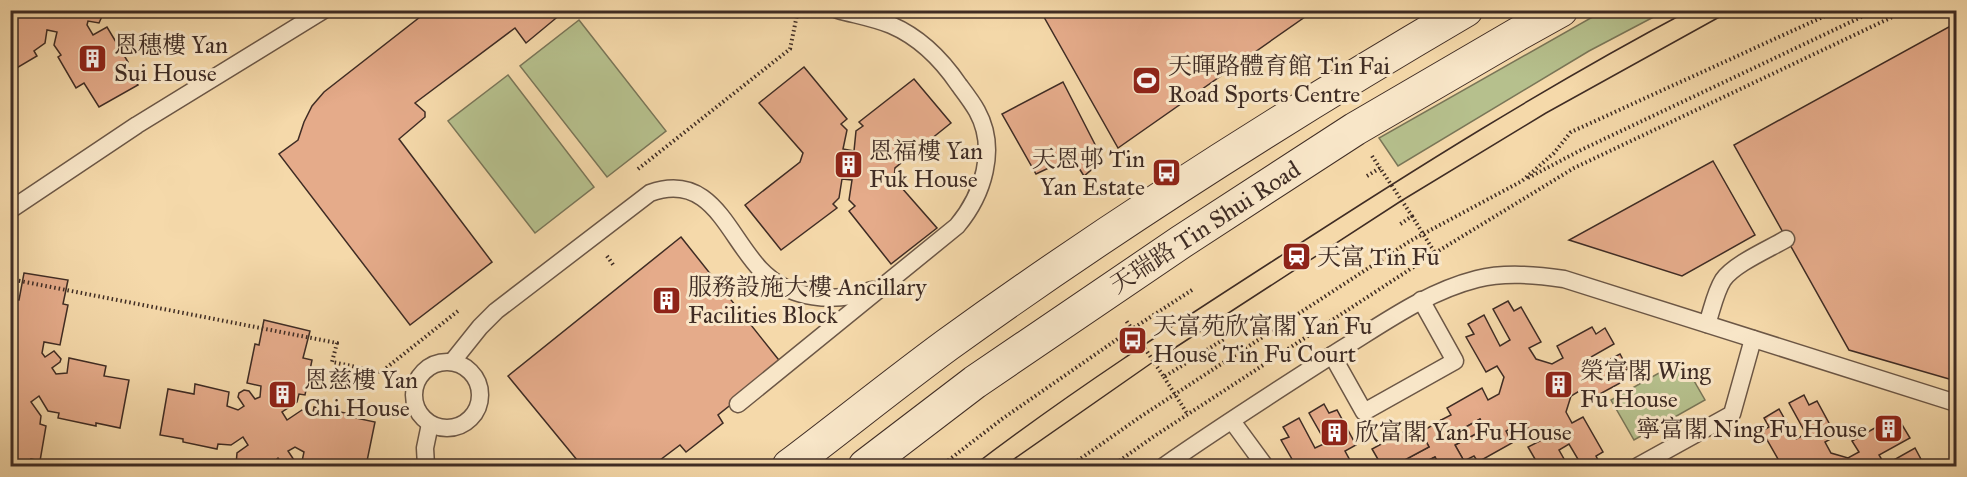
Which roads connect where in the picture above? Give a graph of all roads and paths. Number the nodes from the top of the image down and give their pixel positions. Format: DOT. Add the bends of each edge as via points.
graph roads {
  1 [pos="324,10"];
  2 [pos="838,10"];
  3 [pos="1466,10"];
  4 [pos="1561,10"];
  5 [pos="1838,10"];
  6 [pos="1876,10"];
  7 [pos="1907,10"];
  8 [pos="1367,176"];
  9 [pos="1522,181"];
  10 [pos="10,210"];
  11 [pos="1412,216"];
  12 [pos="1399,225"];
  13 [pos="1423,234"];
  14 [pos="1786,239"];
  15 [pos="1435,253"];
  16 [pos="10,279"];
  17 [pos="887,282"];
  18 [pos="1192,290"];
  19 [pos="1421,300"];
  20 [pos="1707,324"];
  21 [pos="1132,329"];
  22 [pos="1224,339"];
  23 [pos="1753,339"];
  24 [pos="1332,355"];
  25 [pos="333,362"];
  26 [pos="452,362"];
  27 [pos="1164,377"];
  28 [pos="1175,394"];
  29 [pos="1956,403"];
  30 [pos="738,404"];
  31 [pos="1188,415"];
  32 [pos="1232,420"];
  33 [pos="430,424"];
  34 [pos="426,466"];
  35 [pos="789,466"];
  36 [pos="865,466"];
  37 [pos="941,466"];
  38 [pos="1070,466"];
  39 [pos="1112,466"];
  40 [pos="1164,466"];
  41 [pos="1265,466"];
  42 [pos="1638,466"];
  1 -- 10 [label="lane" via="137,125"];
  2 -- 17 [label="lane" via="892,25 931,51 978,112 984,132 985,173 970,210 950,232"];
  3 -- 35 [label="main road, 天瑞路 Tin Shui Road" via="1331,90 1080,253 947,345"];
  4 -- 36 [label="main road, 天瑞路 Tin Shui Road" via="1355,129 1181,242 975,382"];
  5 -- 9 [label="path" via="1571,132"];
  6 -- 9 [label="path"];
  7 -- 15 [label="path" via="1574,168"];
  8 -- 11 [label="path" via="1380,168"];
  9 -- 13 [label="path"];
  11 -- 12 [label="path"];
  11 -- 13 [label="path"];
  13 -- 15 [label="path"];
  13 -- 28 [label="path"];
  14 -- 20 [label="lane" via="1724,279"];
  15 -- 31 [label="path"];
  16 -- 25 [label="path" via="337,343"];
  17 -- 26 [label="lane" via="851,297 832,299 794,291 761,270 711,203 686,189 662,189 650,193 496,311"];
  17 -- 30 [label="lane"];
  18 -- 21 [label="path"];
  19 -- 20 [label="lane" via="1480,278 1536,275 1564,279"];
  19 -- 24 [label="lane"];
  19 -- 24 [label="lane" via="1455,361 1364,412"];
  20 -- 23 [label="lane"];
  21 -- 27 [label="path"];
  21 -- 37 [label="path"];
  22 -- 27 [label="path"];
  23 -- 29 [label="lane"];
  23 -- 42 [label="lane" via="1732,414"];
  24 -- 32 [label="lane"];
  26 -- 33 [label="lane" via="430,366 415,384 415,406"];
  26 -- 33 [label="lane" via="462,365 477,381 477,412 470,421 450,429"];
  27 -- 28 [label="path"];
  28 -- 31 [label="path"];
  28 -- 38 [label="path"];
  31 -- 39 [label="path"];
  32 -- 40 [label="lane"];
  32 -- 41 [label="lane"];
  33 -- 34 [label="lane"];
}
